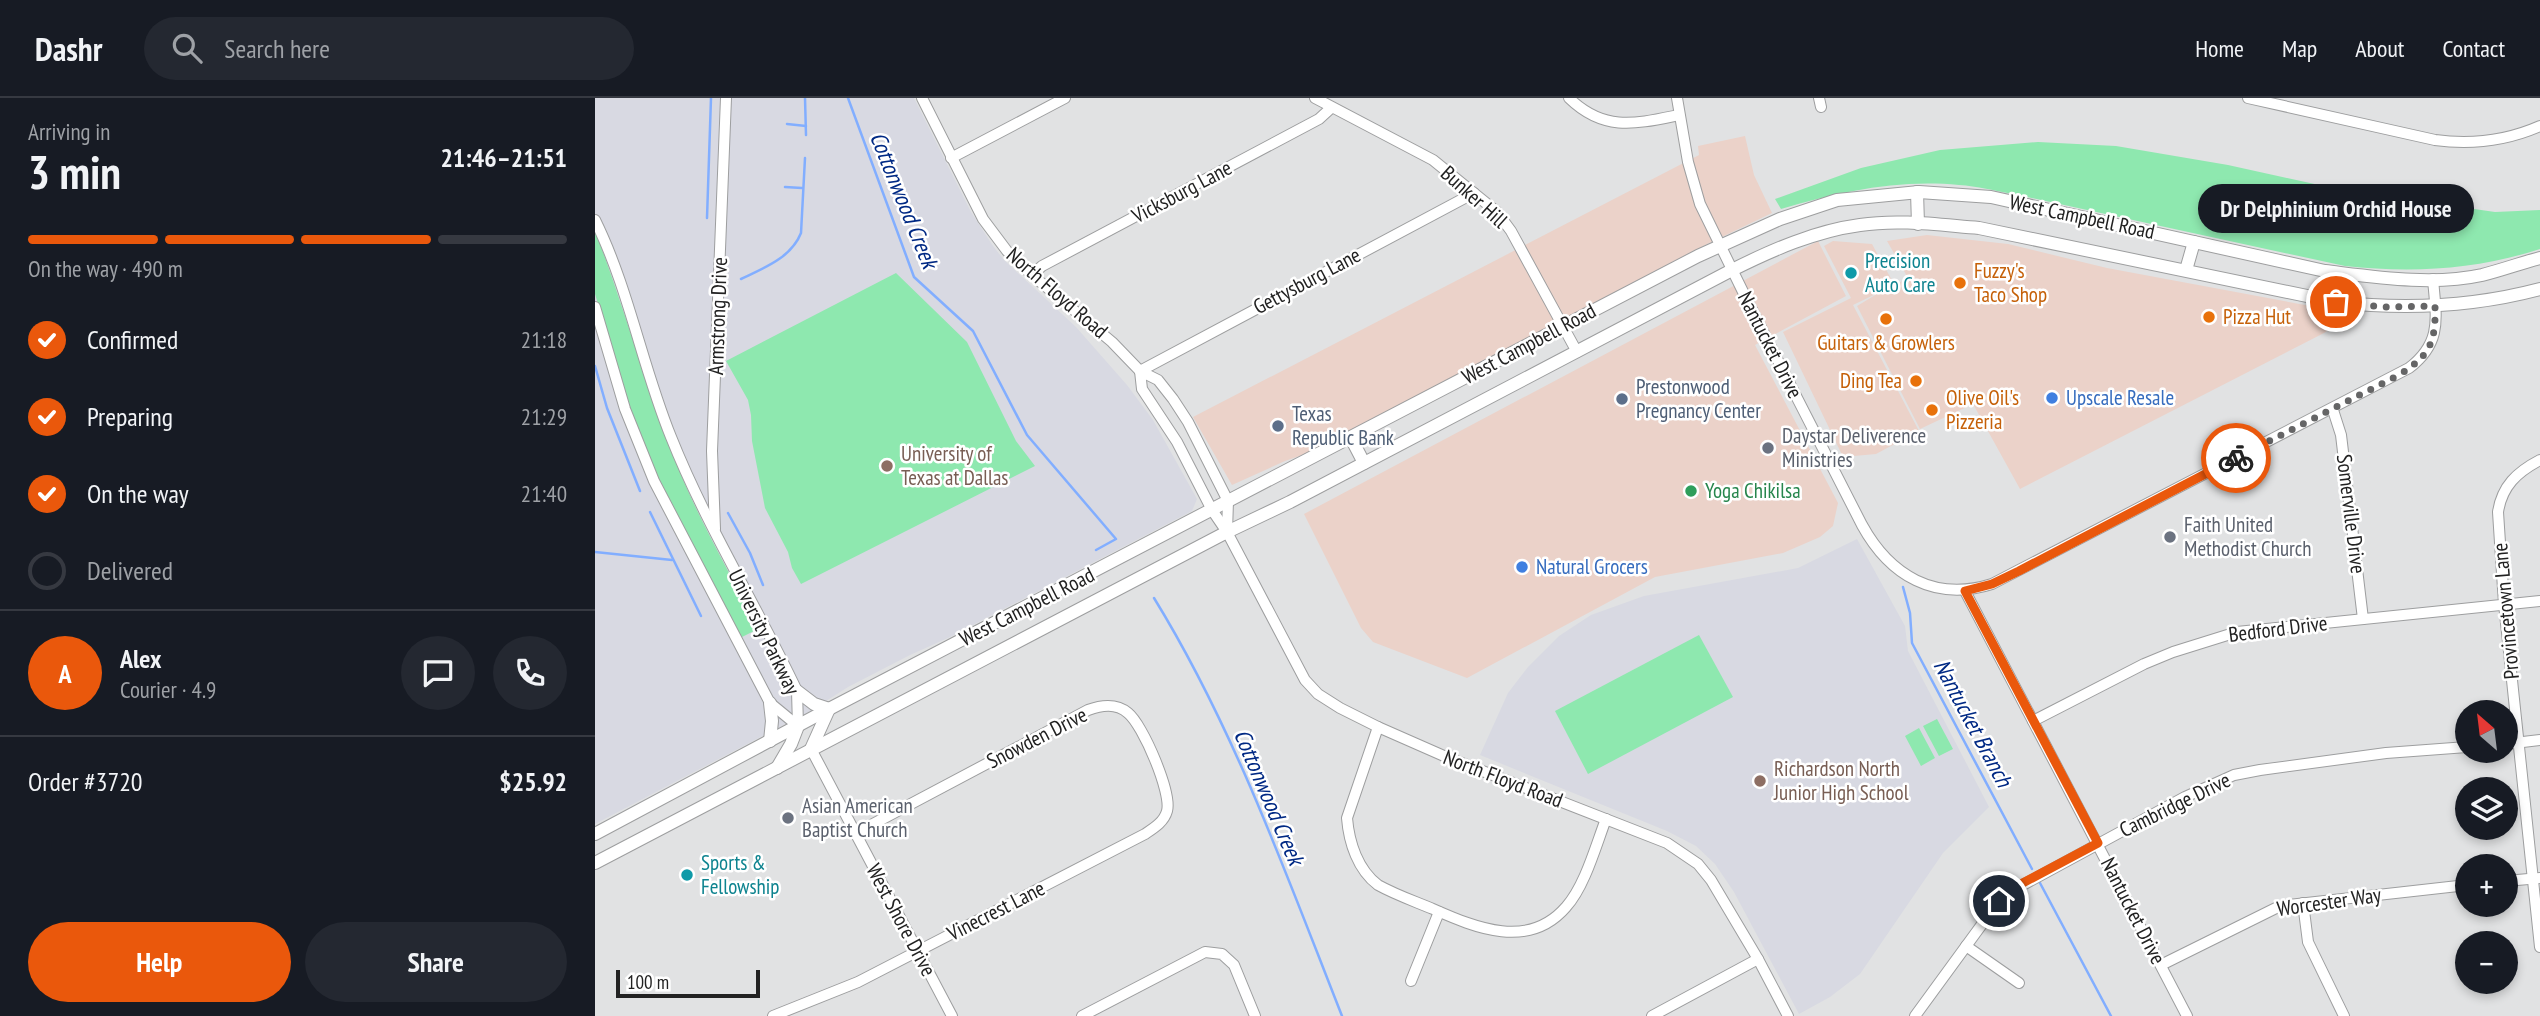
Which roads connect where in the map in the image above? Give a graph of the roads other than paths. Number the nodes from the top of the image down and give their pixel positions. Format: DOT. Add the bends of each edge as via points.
graph roads {
  1 [pos="726,98"];
  2 [pos="922,98"];
  3 [pos="1065,98"];
  4 [pos="1315,98"];
  5 [pos="1569,98"];
  6 [pos="1677,98"];
  7 [pos="2248,98"];
  8 [pos="1331,108"];
  9 [pos="1679,115"];
  10 [pos="2540,126"];
  11 [pos="951,158"];
  12 [pos="1475,192"];
  13 [pos="1917,192"];
  14 [pos="595,220"];
  15 [pos="1918,224"];
  16 [pos="2193,242"];
  17 [pos="1720,245"];
  18 [pos="2540,258"];
  19 [pos="1733,270"];
  20 [pos="2186,270"];
  21 [pos="1032,275"];
  22 [pos="2433,279"];
  23 [pos="2540,289"];
  24 [pos="595,306"];
  25 [pos="2435,306"];
  26 [pos="1564,326"];
  27 [pos="1577,352"];
  28 [pos="1140,371"];
  29 [pos="2333,410"];
  30 [pos="1351,438"];
  31 [pos="2540,460"];
  32 [pos="1364,463"];
  33 [pos="1228,501"];
  34 [pos="1212,510"];
  35 [pos="1227,532"];
  36 [pos="716,535"];
  37 [pos="1965,591"];
  38 [pos="2540,601"];
  39 [pos="2504,604"];
  40 [pos="2363,619"];
  41 [pos="797,691"];
  42 [pos="770,703"];
  43 [pos="829,709"];
  44 [pos="2033,721"];
  45 [pos="798,726"];
  46 [pos="1378,727"];
  47 [pos="818,733"];
  48 [pos="833,737"];
  49 [pos="2540,740"];
  50 [pos="770,741"];
  51 [pos="2519,743"];
  52 [pos="791,744"];
  53 [pos="2455,748"];
  54 [pos="811,749"];
  55 [pos="776,768"];
  56 [pos="1168,807"];
  57 [pos="1606,819"];
  58 [pos="856,833"];
  59 [pos="595,834"];
  60 [pos="2098,843"];
  61 [pos="595,863"];
  62 [pos="2536,878"];
  63 [pos="2518,880"];
  64 [pos="2455,886"];
  65 [pos="2303,903"];
  66 [pos="1439,912"];
  67 [pos="1966,946"];
  68 [pos="2540,947"];
  69 [pos="918,951"];
  70 [pos="1758,959"];
  71 [pos="2161,965"];
  72 [pos="1411,981"];
  73 [pos="2019,983"];
  74 [pos="773,1016"];
  75 [pos="952,1016"];
  76 [pos="1082,1016"];
  77 [pos="1255,1016"];
  78 [pos="1652,1016"];
  79 [pos="1788,1016"];
  80 [pos="1915,1016"];
  81 [pos="2187,1016"];
  82 [pos="2344,1016"];
  1 -- 36 [label="street, Armstrong Drive" via="712,452"];
  2 -- 11 [label="street, North Floyd Road"];
  3 -- 11 [label="street"];
  4 -- 8 [label="street, Bunker Hill"];
  5 -- 9 [label="street" via="1610,123"];
  6 -- 9 [label="street, Nantucket Drive"];
  7 -- 10 [label="street" via="2461,144 2512,136"];
  8 -- 12 [label="street, Bunker Hill" via="1423,154"];
  8 -- 21 [label="street, Vicksburg Lane" via="1319,119"];
  9 -- 17 [label="street, Nantucket Drive" via="1694,187"];
  11 -- 21 [label="street, North Floyd Road" via="994,235"];
  12 -- 26 [label="street, Bunker Hill" via="1511,231"];
  12 -- 28 [label="street, Gettysburg Lane"];
  13 -- 15 [label="main road"];
  13 -- 16 [label="main road, West Campbell Road" via="1991,197"];
  13 -- 17 [label="main road, West Campbell Road" via="1837,200"];
  14 -- 36 [label="street, University Parkway" via="618,275 670,436"];
  15 -- 19 [label="main road, West Campbell Road" via="1859,225 1821,233"];
  15 -- 20 [label="main road, West Campbell Road" via="2009,233"];
  16 -- 20 [label="main road"];
  16 -- 22 [label="main road, West Campbell Road" via="2325,271"];
  17 -- 19 [label="street, Nantucket Drive"];
  17 -- 26 [label="main road, West Campbell Road"];
  18 -- 22 [label="main road, West Campbell Road" via="2481,275"];
  19 -- 27 [label="main road, West Campbell Road"];
  19 -- 37 [label="street, Nantucket Drive" via="1873,542 1906,575 1933,587"];
  20 -- 25 [label="main road, West Campbell Road" via="2336,302"];
  21 -- 28 [label="street, North Floyd Road"];
  22 -- 25 [label="street"];
  23 -- 25 [label="main road, West Campbell Road" via="2488,302"];
  24 -- 42 [label="street, University Parkway" via="625,409 654,481"];
  25 -- 29 [label="street" via="2433,341 2419,361"];
  26 -- 27 [label="street, Bunker Hill"];
  26 -- 30 [label="main road, West Campbell Road"];
  27 -- 32 [label="main road, West Campbell Road"];
  28 -- 33 [label="street, North Floyd Road" via="1158,380 1173,399"];
  28 -- 34 [label="street, North Floyd Road" via="1142,389 1177,442"];
  29 -- 37 [label="street" via="2019,571"];
  29 -- 40 [label="street, Somerville Drive" via="2341,435"];
  30 -- 32 [label="main road"];
  30 -- 33 [label="main road, West Campbell Road"];
  31 -- 39 [label="street, Provincetown Lane" via="2522,470 2500,499"];
  32 -- 35 [label="main road, West Campbell Road"];
  33 -- 34 [label="main road, West Campbell Road"];
  33 -- 35 [label="street, North Floyd Road"];
  34 -- 35 [label="street, North Floyd Road"];
  34 -- 43 [label="main road, West Campbell Road"];
  35 -- 46 [label="street, North Floyd Road" via="1311,687"];
  35 -- 48 [label="main road, West Campbell Road"];
  36 -- 41 [label="street, University Parkway"];
  37 -- 44 [label="street, Nantucket Drive"];
  38 -- 39 [label="street, Bedford Drive"];
  39 -- 40 [label="street, Bedford Drive"];
  39 -- 51 [label="street, Provincetown Lane"];
  40 -- 44 [label="street, Bedford Drive" via="2237,632 2208,640 2144,664"];
  41 -- 43 [label="main road"];
  41 -- 45 [label="street, University Parkway"];
  42 -- 45 [label="street, University Parkway"];
  42 -- 50 [label="main road"];
  43 -- 45 [label="main road, West Campbell Road"];
  43 -- 47 [label="main road"];
  44 -- 60 [label="street, Nantucket Drive"];
  45 -- 47 [label="main road"];
  45 -- 50 [label="main road, West Campbell Road"];
  45 -- 52 [label="main road"];
  46 -- 57 [label="street, North Floyd Road"];
  46 -- 66 [label="street" via="1347,818 1351,844 1378,885"];
  47 -- 48 [label="main road"];
  47 -- 54 [label="main road"];
  48 -- 54 [label="main road, West Campbell Road"];
  49 -- 51 [label="street"];
  50 -- 52 [label="main road"];
  50 -- 59 [label="main road, West Campbell Road"];
  51 -- 62 [label="street, Provincetown Lane"];
  52 -- 54 [label="main road"];
  52 -- 55 [label="main road"];
  53 -- 60 [label="street, Cambridge Drive" via="2234,775"];
  54 -- 55 [label="main road, West Campbell Road"];
  54 -- 58 [label="street, West Shore Drive"];
  55 -- 61 [label="main road, West Campbell Road"];
  56 -- 58 [label="street, Snowden Drive" via="1164,779 1136,721 1116,706 1102,705"];
  56 -- 69 [label="street, Vinecrest Lane" via="1163,820 1145,834"];
  57 -- 66 [label="street" via="1578,890 1544,925 1499,932"];
  57 -- 70 [label="street, North Floyd Road" via="1667,843 1698,864"];
  58 -- 69 [label="street, West Shore Drive"];
  60 -- 67 [label="street, Cambridge Drive" via="2008,892"];
  60 -- 71 [label="street, Nantucket Drive"];
  62 -- 63 [label="street"];
  62 -- 68 [label="street, Provincetown Lane"];
  64 -- 65 [label="street, Worcester Way"];
  65 -- 71 [label="street, Worcester Way" via="2271,909"];
  65 -- 82 [label="street" via="2308,942"];
  66 -- 72 [label="street"];
  67 -- 73 [label="street"];
  67 -- 80 [label="street, Cambridge Drive"];
  69 -- 74 [label="street, Vinecrest Lane" via="859,982"];
  69 -- 75 [label="street, West Shore Drive"];
  70 -- 78 [label="street"];
  70 -- 79 [label="street, North Floyd Road"];
  71 -- 81 [label="street, Nantucket Drive"];
  76 -- 77 [label="street" via="1205,952 1222,954 1234,964"];
}
